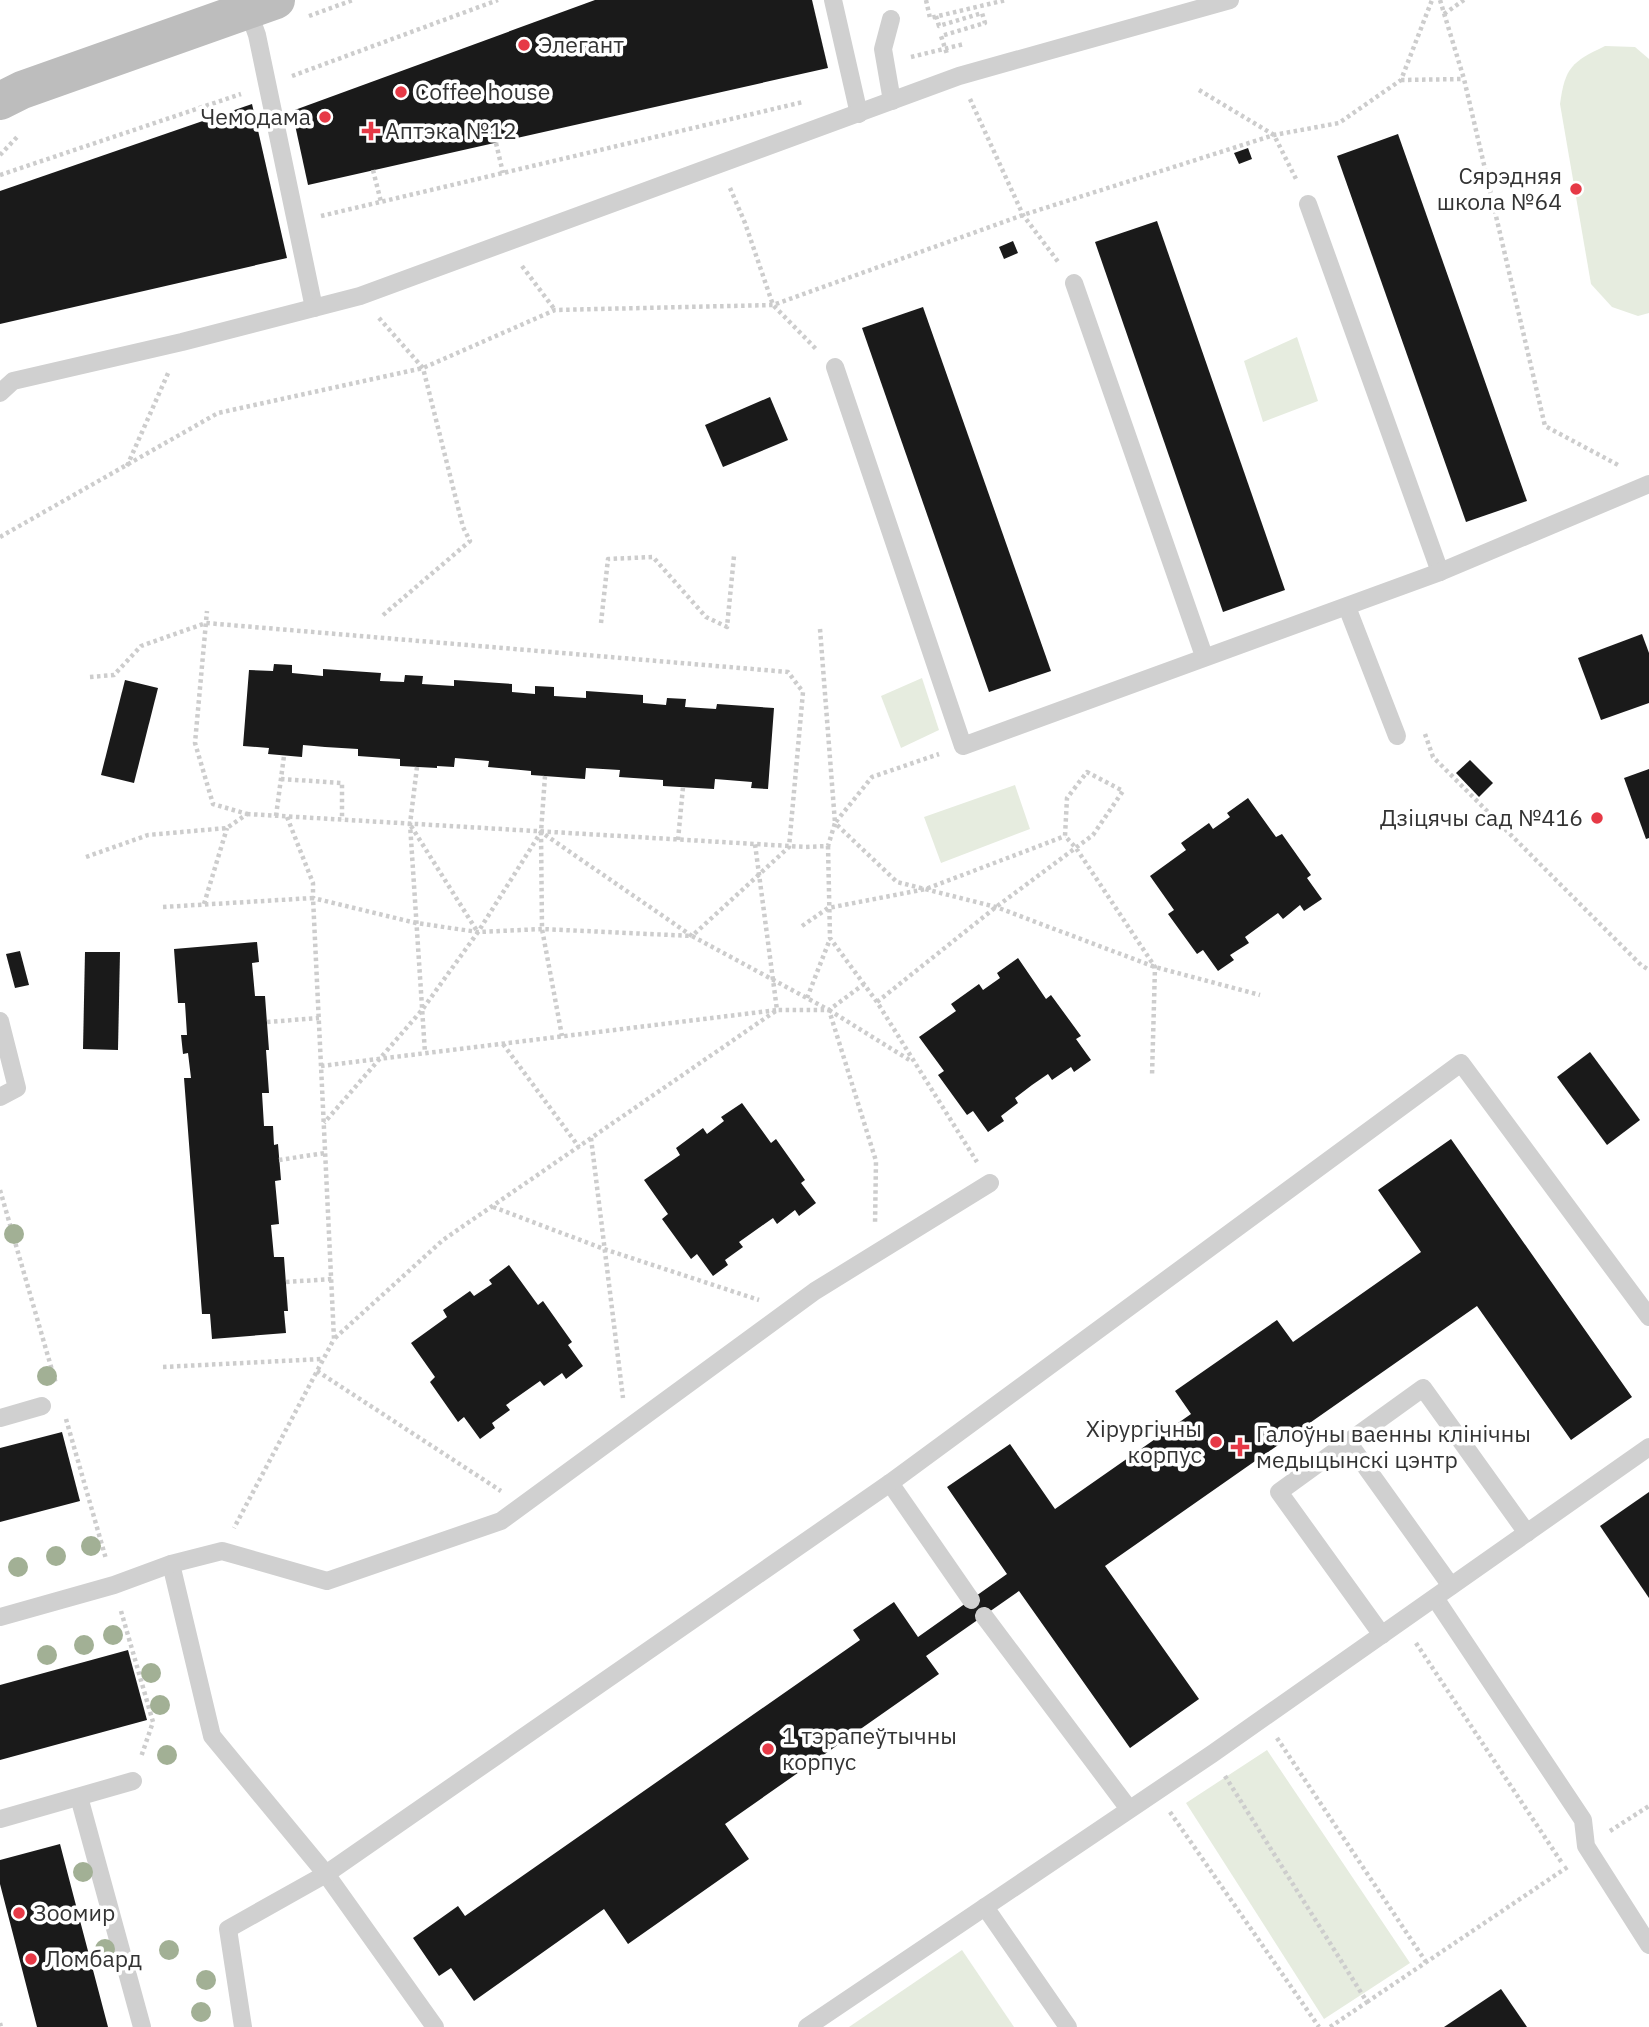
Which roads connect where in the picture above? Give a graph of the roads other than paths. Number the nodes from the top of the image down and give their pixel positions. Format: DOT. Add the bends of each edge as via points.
graph roads {
  1 [pos="833,0"];
  2 [pos="1230,0"];
  3 [pos="262,5"];
  4 [pos="891,19"];
  5 [pos="7,95"];
  6 [pos="892,101"];
  7 [pos="859,114"];
  8 [pos="1308,204"];
  9 [pos="1074,283"];
  10 [pos="314,308"];
  11 [pos="835,367"];
  12 [pos="0,393"];
  13 [pos="1649,484"];
  14 [pos="1440,572"];
  15 [pos="1348,607"];
  16 [pos="1204,656"];
  17 [pos="1397,736"];
  18 [pos="0,1021"];
  19 [pos="0,1097"];
  20 [pos="990,1183"];
  21 [pos="1649,1317"];
  22 [pos="42,1406"];
  23 [pos="0,1418"];
  24 [pos="1348,1442"];
  25 [pos="1649,1447"];
  26 [pos="890,1483"];
  27 [pos="1527,1533"];
  28 [pos="171,1564"];
  29 [pos="1451,1586"];
  30 [pos="1435,1598"];
  31 [pos="971,1600"];
  32 [pos="984,1616"];
  33 [pos="0,1617"];
  34 [pos="1382,1635"];
  35 [pos="133,1781"];
  36 [pos="79,1797"];
  37 [pos="1129,1810"];
  38 [pos="0,1819"];
  39 [pos="326,1874"];
  40 [pos="985,1907"];
  41 [pos="1649,1945"];
  42 [pos="142,2027"];
  43 [pos="243,2027"];
  44 [pos="435,2027"];
  45 [pos="807,2027"];
  46 [pos="1068,2027"];
  1 -- 7 [label="lane"];
  2 -- 6 [label="lane" via="959,76"];
  3 -- 5 [label="main road"];
  3 -- 10 [label="lane" via="257,35"];
  4 -- 6 [label="lane" via="883,49"];
  6 -- 7 [label="lane"];
  7 -- 10 [label="lane" via="360,296"];
  8 -- 14 [label="lane"];
  9 -- 16 [label="lane"];
  10 -- 12 [label="lane" via="13,381"];
  11 -- 16 [label="lane" via="963,746"];
  13 -- 14 [label="lane"];
  14 -- 15 [label="lane"];
  15 -- 16 [label="lane"];
  15 -- 17 [label="lane"];
  18 -- 19 [label="lane" via="18,1088"];
  20 -- 28 [label="lane" via="788,1310 501,1521 327,1581 222,1551"];
  21 -- 26 [label="lane" via="1461,1063"];
  22 -- 23 [label="lane"];
  24 -- 27 [label="lane" via="1423,1388"];
  24 -- 29 [label="lane"];
  24 -- 34 [label="lane" via="1279,1492"];
  25 -- 27 [label="lane"];
  26 -- 31 [label="lane"];
  26 -- 39 [label="lane"];
  27 -- 29 [label="lane"];
  28 -- 33 [label="lane"];
  28 -- 39 [label="lane" via="212,1736"];
  29 -- 30 [label="lane"];
  30 -- 34 [label="lane"];
  30 -- 41 [label="lane" via="1583,1820 1586,1846"];
  32 -- 37 [label="lane"];
  34 -- 37 [label="lane"];
  35 -- 36 [label="lane"];
  36 -- 38 [label="lane"];
  36 -- 42 [label="lane"];
  37 -- 40 [label="lane"];
  39 -- 43 [label="lane" via="228,1929"];
  39 -- 44 [label="lane"];
  40 -- 45 [label="lane"];
  40 -- 46 [label="lane"];
}
